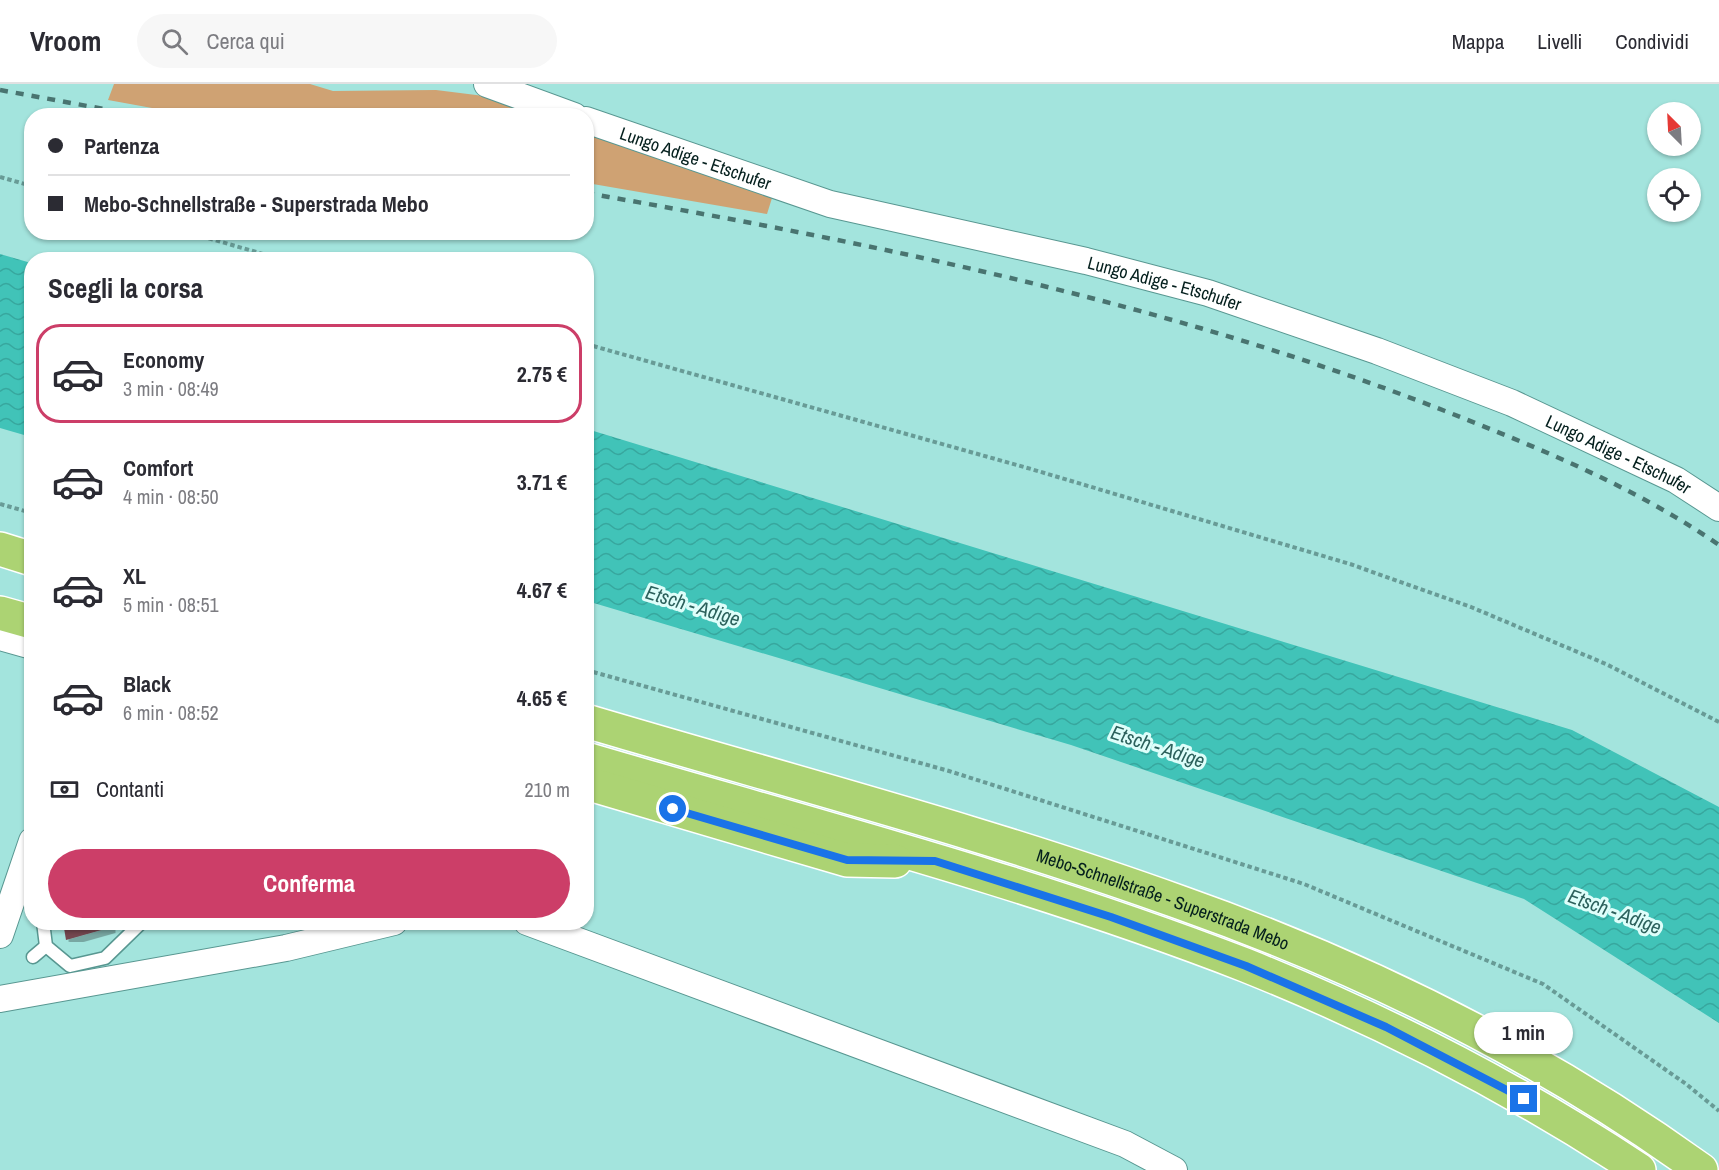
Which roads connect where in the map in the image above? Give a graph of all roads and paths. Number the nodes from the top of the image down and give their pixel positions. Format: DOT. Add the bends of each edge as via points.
graph roads {
  1 [pos="487,84"];
  2 [pos="552,108"];
  3 [pos="594,123"];
  4 [pos="0,177"];
  5 [pos="24,184"];
  6 [pos="215,240"];
  7 [pos="256,252"];
  8 [pos="594,346"];
  9 [pos="0,504"];
  10 [pos="1719,508"];
  11 [pos="24,511"];
  12 [pos="0,549"];
  13 [pos="24,556"];
  14 [pos="0,589"];
  15 [pos="24,596"];
  16 [pos="0,613"];
  17 [pos="24,620"];
  18 [pos="0,637"];
  19 [pos="24,644"];
  20 [pos="594,671"];
  21 [pos="1719,722"];
  22 [pos="594,724"];
  23 [pos="594,761"];
  24 [pos="594,785"];
  25 [pos="935,861"];
  26 [pos="24,864"];
  27 [pos="44,930"];
  28 [pos="134,930"];
  29 [pos="361,930"];
  30 [pos="548,930"];
  31 [pos="0,935"];
  32 [pos="46,946"];
  33 [pos="33,957"];
  34 [pos="0,999"];
  35 [pos="1719,1111"];
  36 [pos="1174,1170"];
  37 [pos="1639,1170"];
  38 [pos="1701,1170"];
  1 -- 2 [label="street"];
  3 -- 10 [label="street, Lungo Adige - Etschufer" via="830,204 1208,293 1502,399 1676,480"];
  4 -- 5 [label="path"];
  6 -- 7 [label="path"];
  8 -- 21 [label="path" via="1097,488 1350,564 1471,607 1606,664"];
  9 -- 11 [label="path"];
  12 -- 13 [label="highway"];
  14 -- 15 [label="highway"];
  16 -- 17 [label="highway"];
  18 -- 19 [label="street"];
  20 -- 35 [label="path" via="949,771 1304,884 1543,984"];
  22 -- 38 [label="highway, Mebo-Schnellstraße - Superstrada Mebo" via="1034,853 1181,902 1291,946 1395,991 1584,1091"];
  23 -- 25 [label="highway, Mebo-Schnellstraße - Superstrada Mebo"];
  24 -- 25 [label="highway" via="847,860"];
  25 -- 37 [label="highway, Mebo-Schnellstraße - Superstrada Mebo" via="1111,917 1246,966 1375,1022 1505,1087"];
  26 -- 31 [label="street"];
  27 -- 32 [label="lane"];
  28 -- 32 [label="lane" via="105,958 69,966"];
  29 -- 34 [label="street" via="286,948"];
  30 -- 36 [label="street" via="1125,1144"];
  32 -- 33 [label="lane"];
}
